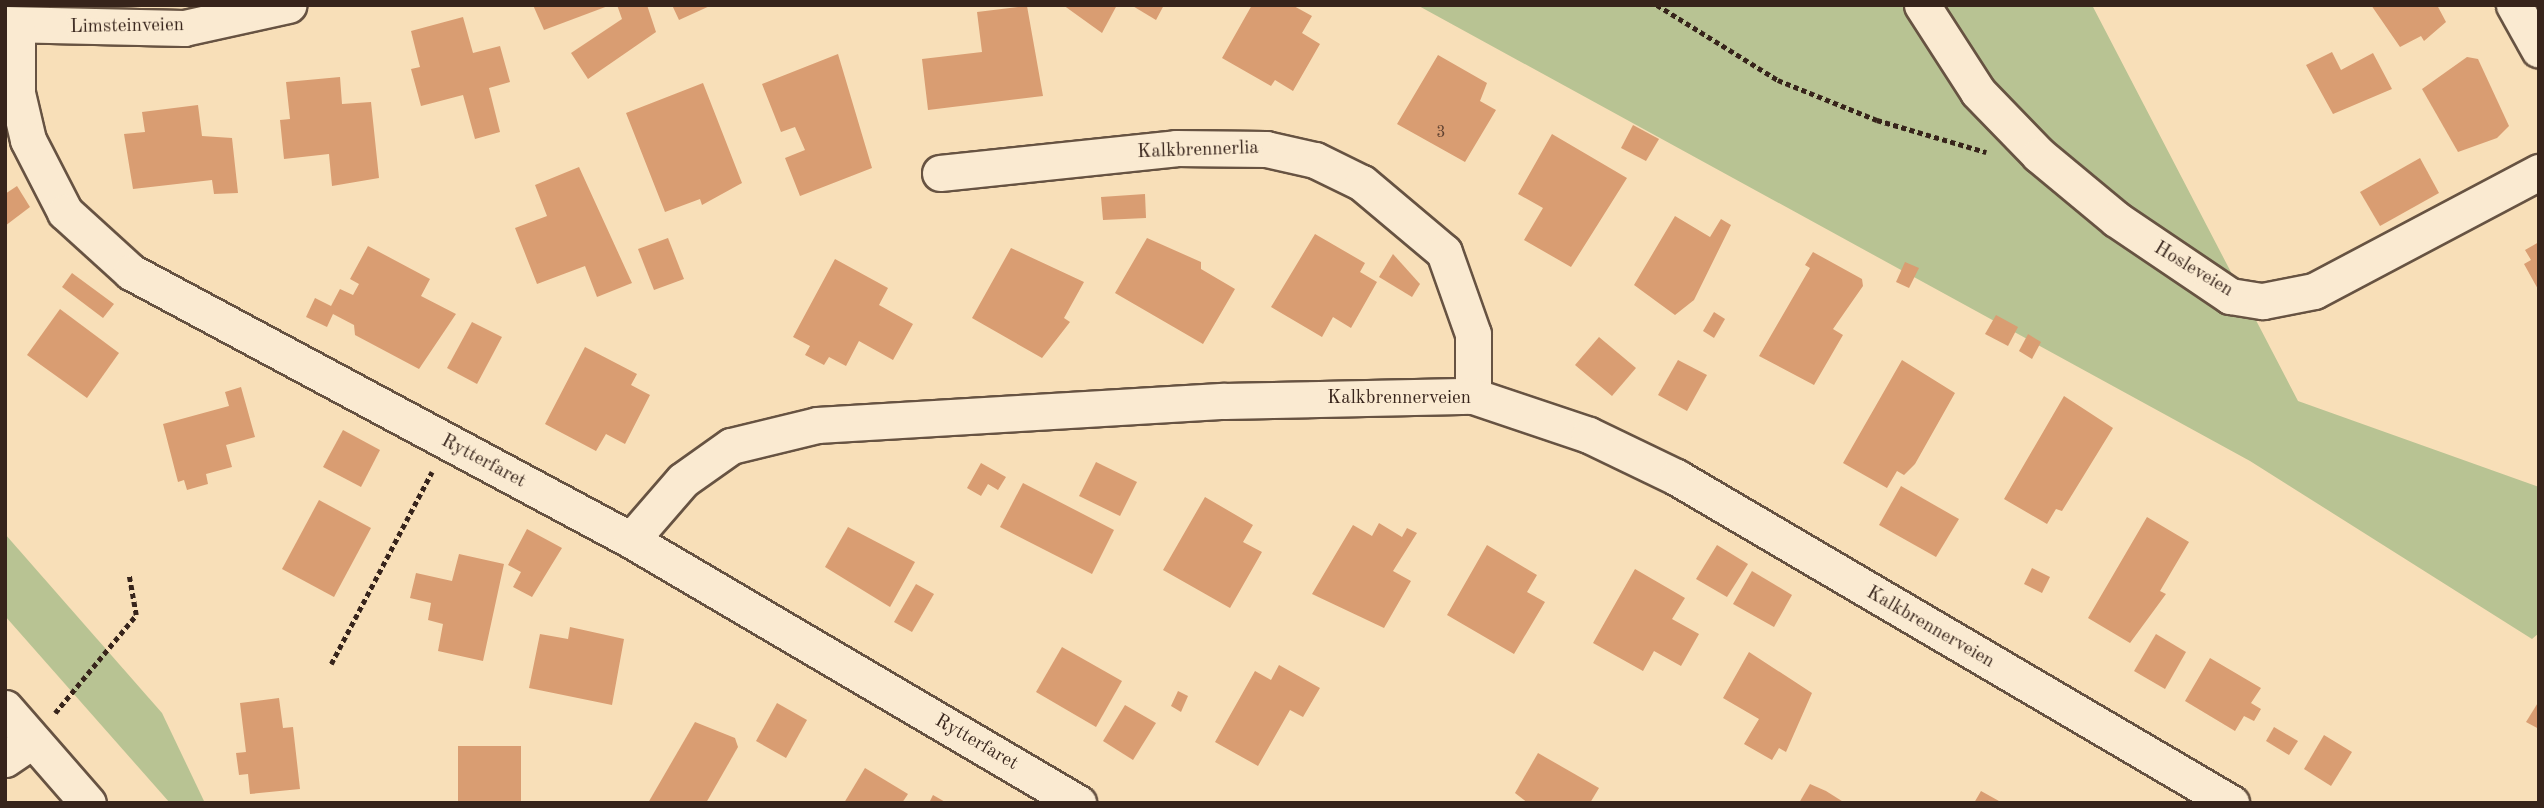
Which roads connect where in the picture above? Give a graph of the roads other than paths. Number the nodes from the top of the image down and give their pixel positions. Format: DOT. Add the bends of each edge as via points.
graph roads {
  1 [pos="288,5"];
  2 [pos="1922,5"];
  3 [pos="2514,5"];
  4 [pos="11,25"];
  5 [pos="2539,50"];
  6 [pos="2539,172"];
  7 [pos="940,173"];
  8 [pos="1473,396"];
  9 [pos="631,540"];
  10 [pos="5,708"];
  11 [pos="19,750"];
  12 [pos="88,803"];
  13 [pos="1078,803"];
  14 [pos="2231,803"];
  1 -- 4 [label="street, Limsteinveien" via="184,27"];
  2 -- 6 [label="street, Hosleveien" via="1978,92 2039,155 2172,260 2230,296 2263,301 2314,291"];
  3 -- 5 [label="street"];
  4 -- 9 [label="street, Rytterfaret" via="17,93 28,140 65,212 131,272"];
  7 -- 8 [label="street, Kalkbrennerlia" via="1176,148 1266,149 1315,160 1362,183 1444,251 1473,334"];
  8 -- 9 [label="street, Kalkbrennerveien" via="1224,401 817,425 731,446 683,480"];
  8 -- 14 [label="street, Kalkbrennerveien" via="1589,435 1676,478"];
  9 -- 13 [label="street, Rytterfaret"];
  10 -- 11 [label="street"];
  11 -- 12 [label="street"];
}
